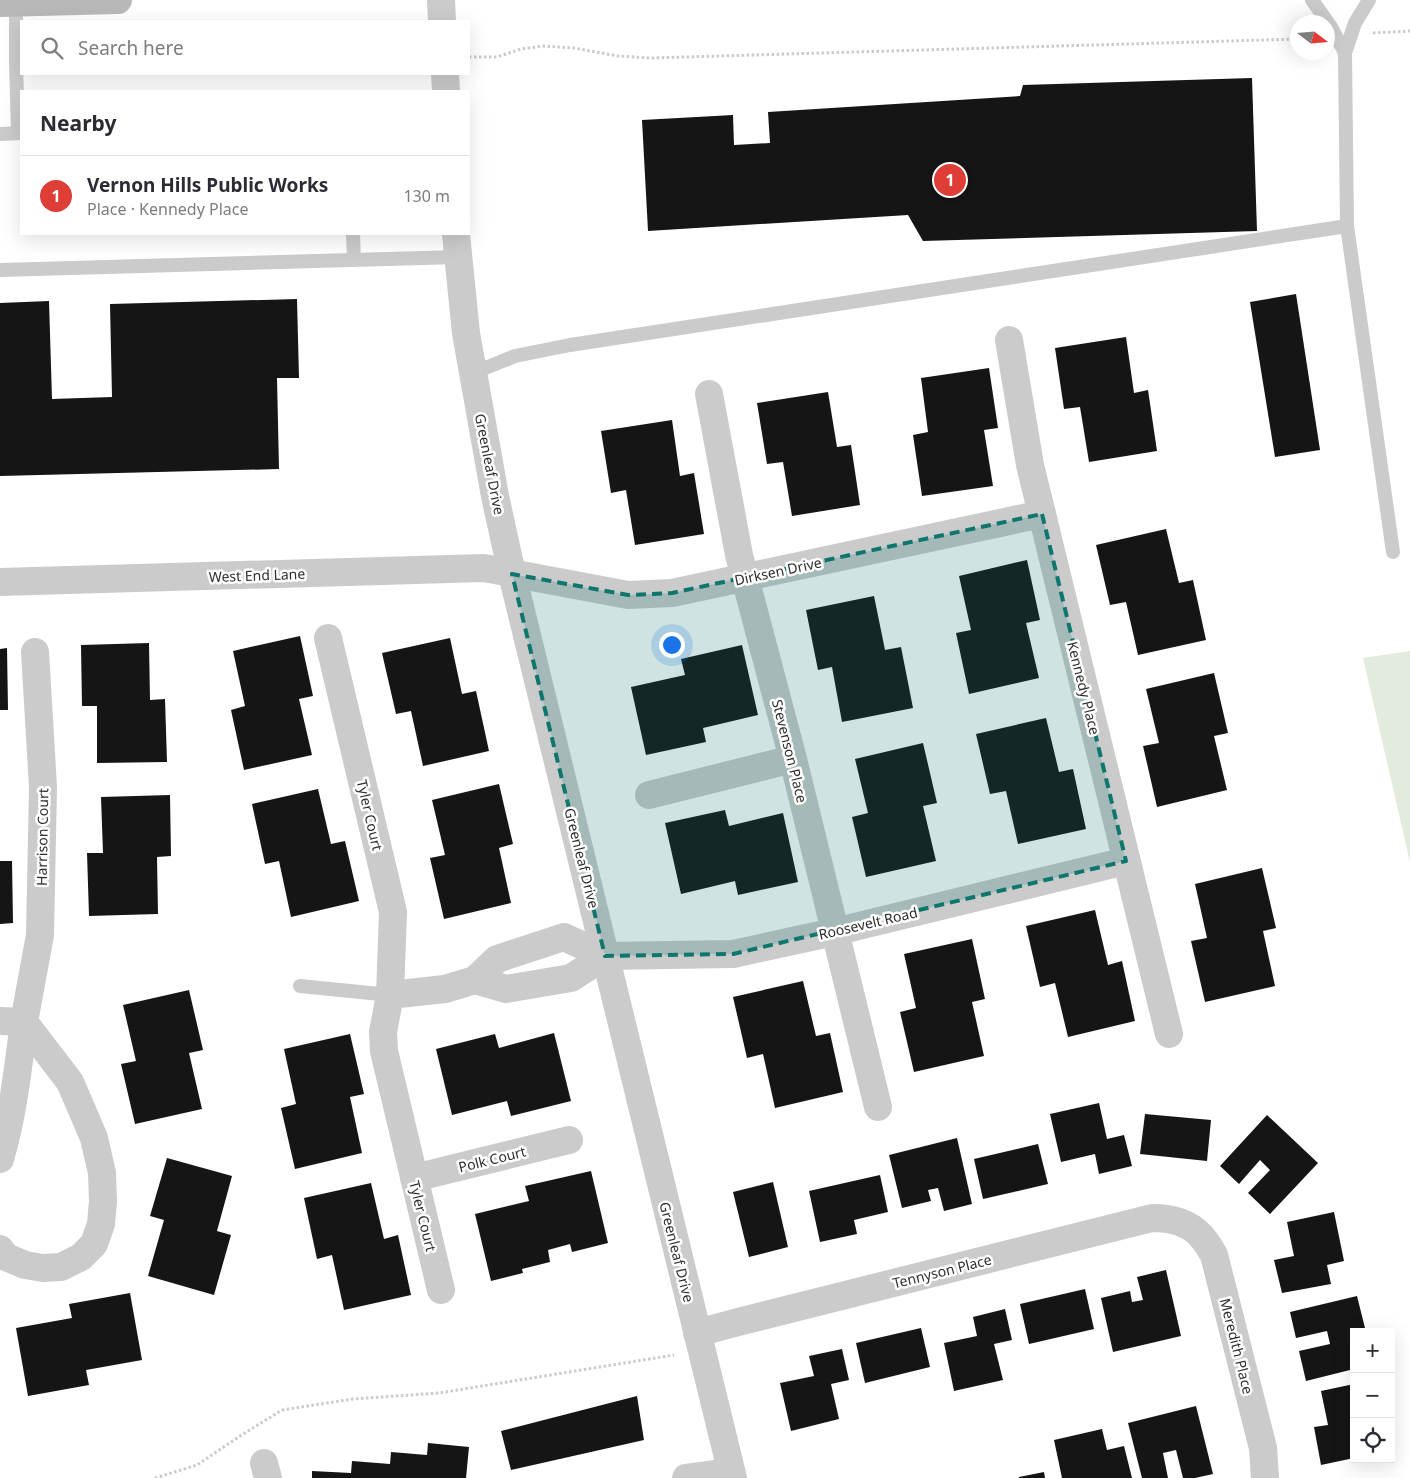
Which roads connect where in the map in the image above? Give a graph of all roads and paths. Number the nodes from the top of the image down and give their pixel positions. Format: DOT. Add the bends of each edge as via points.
graph roads {
  1 [pos="118,0"];
  2 [pos="441,0"];
  3 [pos="1312,0"];
  4 [pos="1369,0"];
  5 [pos="8,3"];
  6 [pos="442,20"];
  7 [pos="1290,39"];
  8 [pos="1344,53"];
  9 [pos="470,57"];
  10 [pos="445,75"];
  11 [pos="446,90"];
  12 [pos="20,133"];
  13 [pos="0,134"];
  14 [pos="1348,226"];
  15 [pos="353,235"];
  16 [pos="457,245"];
  17 [pos="354,260"];
  18 [pos="0,270"];
  19 [pos="1009,340"];
  20 [pos="473,373"];
  21 [pos="709,394"];
  22 [pos="1042,514"];
  23 [pos="1393,552"];
  24 [pos="512,574"];
  25 [pos="746,578"];
  26 [pos="0,582"];
  27 [pos="328,638"];
  28 [pos="36,652"];
  29 [pos="793,760"];
  30 [pos="650,795"];
  31 [pos="1126,861"];
  32 [pos="834,932"];
  33 [pos="605,956"];
  34 [pos="476,980"];
  35 [pos="300,986"];
  36 [pos="390,995"];
  37 [pos="12,1021"];
  38 [pos="1169,1034"];
  39 [pos="878,1107"];
  40 [pos="569,1140"];
  41 [pos="0,1159"];
  42 [pos="414,1178"];
  43 [pos="1186,1225"];
  44 [pos="0,1249"];
  45 [pos="441,1290"];
  46 [pos="699,1342"];
  47 [pos="732,1475"];
  48 [pos="155,1478"];
  49 [pos="686,1478"];
  50 [pos="1264,1478"];
  1 -- 5 [label="main road"];
  2 -- 6 [label="street"];
  3 -- 8 [label="lane" via="1331,26"];
  4 -- 8 [label="lane" via="1355,23"];
  5 -- 12 [label="lane" via="16,62"];
  7 -- 9 [label="path" via="651,58 544,46 497,57"];
  8 -- 14 [label="lane"];
  10 -- 11 [label="street"];
  12 -- 13 [label="lane"];
  14 -- 20 [label="lane" via="570,345 515,356"];
  14 -- 23 [label="lane"];
  15 -- 17 [label="lane"];
  16 -- 17 [label="lane"];
  16 -- 20 [label="street, Greenleaf Drive"];
  17 -- 18 [label="lane"];
  19 -- 22 [label="street, Kennedy Place" via="1030,465"];
  20 -- 24 [label="street, Greenleaf Drive"];
  21 -- 25 [label="street, Stevenson Place"];
  22 -- 25 [label="street, Dirksen Drive"];
  22 -- 31 [label="street, Kennedy Place"];
  24 -- 25 [label="street, Dirksen Drive" via="628,596 672,593"];
  24 -- 26 [label="street, West End Lane" via="484,568"];
  24 -- 33 [label="street, Greenleaf Drive"];
  25 -- 29 [label="street, Stevenson Place"];
  27 -- 36 [label="street, Tyler Court" via="393,912"];
  28 -- 37 [label="street, Harrison Court" via="44,787 40,935"];
  29 -- 30 [label="street"];
  29 -- 32 [label="street, Stevenson Place"];
  31 -- 32 [label="street, Roosevelt Road"];
  31 -- 38 [label="street, Kennedy Place"];
  32 -- 33 [label="street, Roosevelt Road" via="733,954"];
  32 -- 39 [label="street, Stevenson Place"];
  33 -- 34 [label="street" via="571,978 506,989"];
  33 -- 34 [label="street" via="564,937 496,959"];
  33 -- 46 [label="street, Greenleaf Drive"];
  34 -- 36 [label="street" via="445,989"];
  35 -- 36 [label="lane"];
  36 -- 42 [label="street, Tyler Court" via="383,1032 384,1051"];
  37 -- 41 [label="street, Harrison Court" via="14,1094"];
  37 -- 44 [label="street" via="70,1082 94,1138 102,1173 103,1201 101,1224 94,1244 81,1258 61,1267 25,1266 6,1257"];
  40 -- 42 [label="street, Polk Court"];
  42 -- 45 [label="street, Tyler Court"];
  43 -- 46 [label="street, Tennyson Place" via="1168,1218 1152,1218 742,1321"];
  43 -- 50 [label="street, Meredith Place" via="1200,1234 1214,1255 1263,1448"];
  46 -- 47 [label="street, Greenleaf Drive"];
  46 -- 48 [label="path" via="439,1393 353,1399 282,1410 197,1465"];
  47 -- 49 [label="street"];
}
